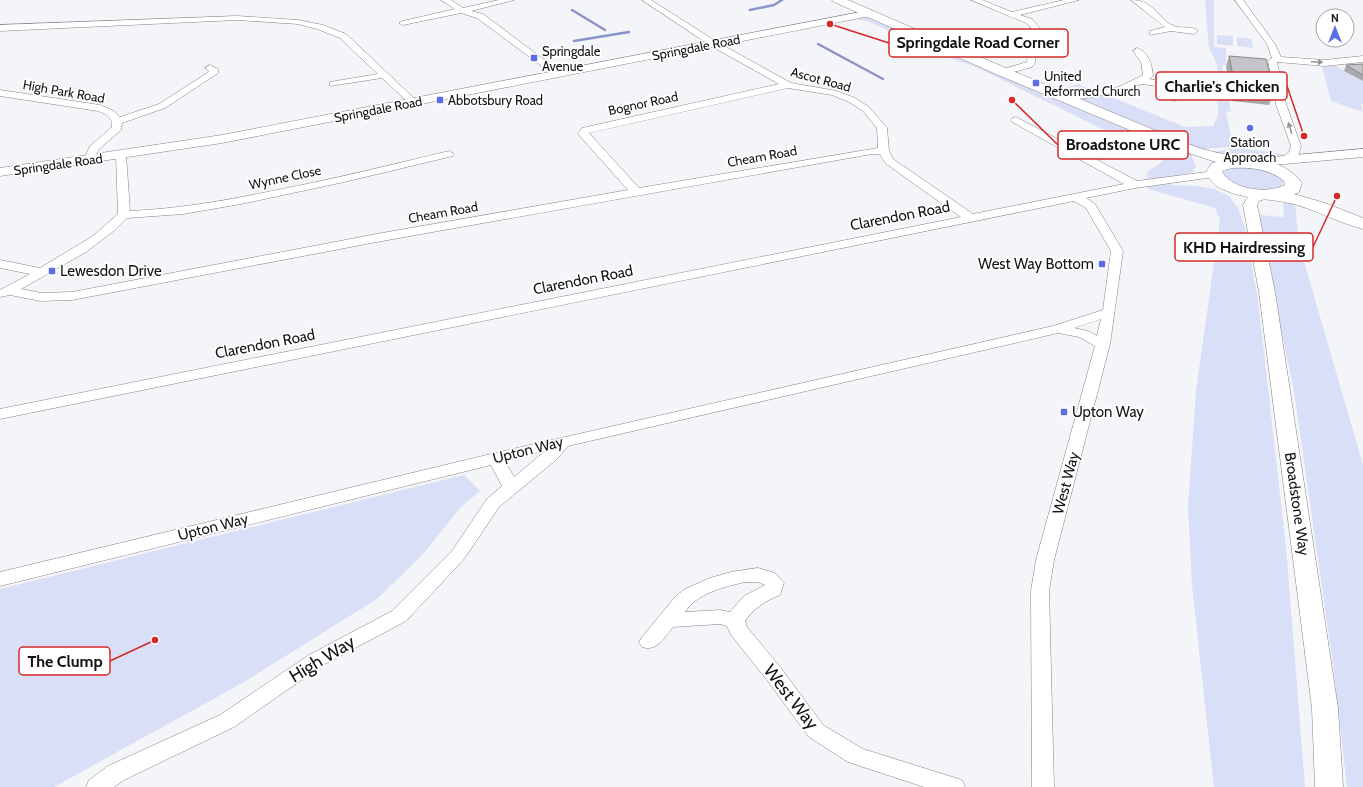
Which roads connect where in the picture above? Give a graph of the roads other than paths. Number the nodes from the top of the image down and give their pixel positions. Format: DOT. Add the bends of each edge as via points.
graph roads {
  1 [pos="445,0"];
  2 [pos="510,0"];
  3 [pos="646,0"];
  4 [pos="838,0"];
  5 [pos="975,0"];
  6 [pos="1075,0"];
  7 [pos="1134,0"];
  8 [pos="1239,0"];
  9 [pos="463,11"];
  10 [pos="871,13"];
  11 [pos="1012,14"];
  12 [pos="403,23"];
  13 [pos="0,28"];
  14 [pos="1171,28"];
  15 [pos="1194,31"];
  16 [pos="1153,33"];
  17 [pos="714,44"];
  18 [pos="1137,50"];
  19 [pos="1278,59"];
  20 [pos="1363,59"];
  21 [pos="210,68"];
  22 [pos="1003,72"];
  23 [pos="558,74"];
  24 [pos="385,75"];
  25 [pos="1142,81"];
  26 [pos="332,84"];
  27 [pos="788,85"];
  28 [pos="0,93"];
  29 [pos="1174,98"];
  30 [pos="1070,99"];
  31 [pos="413,102"];
  32 [pos="1016,120"];
  33 [pos="118,121"];
  34 [pos="1178,145"];
  35 [pos="884,151"];
  36 [pos="1363,153"];
  37 [pos="449,154"];
  38 [pos="121,155"];
  39 [pos="1322,157"];
  40 [pos="89,159"];
  41 [pos="1284,160"];
  42 [pos="1245,163"];
  43 [pos="0,172"];
  44 [pos="1214,173"];
  45 [pos="1292,179"];
  46 [pos="1172,181"];
  47 [pos="1135,185"];
  48 [pos="1231,187"];
  49 [pos="636,192"];
  50 [pos="1269,194"];
  51 [pos="1077,198"];
  52 [pos="1325,208"];
  53 [pos="124,215"];
  54 [pos="971,218"];
  55 [pos="1252,223"];
  56 [pos="1363,224"];
  57 [pos="0,264"];
  58 [pos="40,272"];
  59 [pos="4,293"];
  60 [pos="1109,312"];
  61 [pos="1058,328"];
  62 [pos="1102,344"];
  63 [pos="0,414"];
  64 [pos="563,442"];
  65 [pos="495,458"];
  66 [pos="511,487"];
  67 [pos="0,579"];
  68 [pos="668,620"];
  69 [pos="734,620"];
  70 [pos="649,642"];
  71 [pos="97,787"];
  72 [pos="954,787"];
  73 [pos="1043,787"];
  74 [pos="1329,787"];
  1 -- 9 [label="street"];
  2 -- 9 [label="street"];
  3 -- 17 [label="street"];
  4 -- 10 [label="main road"];
  5 -- 11 [label="street"];
  6 -- 11 [label="street"];
  7 -- 14 [label="street"];
  8 -- 19 [label="street" via="1271,44"];
  9 -- 12 [label="street"];
  9 -- 23 [label="street" via="480,16"];
  10 -- 17 [label="street, Springdale Road"];
  10 -- 22 [label="main road"];
  11 -- 22 [label="street" via="1036,27 1031,63"];
  13 -- 24 [label="street" via="224,18 286,20 311,24 343,36"];
  14 -- 15 [label="street"];
  14 -- 16 [label="street"];
  17 -- 23 [label="street, Springdale Road"];
  17 -- 27 [label="street, Ascot Road"];
  18 -- 25 [label="street" via="1148,65 1148,76"];
  19 -- 20 [label="street, one-way" via="1325,63"];
  41 -- 19 [label="street, one-way" via="1294,154 1296,146 1281,104 1272,61"];
  21 -- 33 [label="street" via="215,71 162,106"];
  22 -- 30 [label="main road"];
  23 -- 31 [label="street, Springdale Road"];
  24 -- 26 [label="street"];
  24 -- 31 [label="street"];
  25 -- 29 [label="street" via="1173,86 1187,93"];
  25 -- 30 [label="street"];
  27 -- 35 [label="street, Ascot Road" via="834,93 866,109 882,128"];
  27 -- 49 [label="street, Bognor Road" via="586,130 583,133"];
  28 -- 33 [label="street, High Park Road" via="100,108 113,113"];
  30 -- 34 [label="main road"];
  31 -- 38 [label="street, Springdale Road" via="222,139"];
  32 -- 47 [label="street"];
  33 -- 40 [label="street, High Park Road" via="117,128 94,148"];
  34 -- 42 [label="main road" via="1206,155"];
  34 -- 44 [label="main road" via="1200,159"];
  35 -- 49 [label="street, Cheam Road"];
  35 -- 54 [label="street" via="889,161"];
  36 -- 39 [label="street"];
  37 -- 53 [label="street, Wynne Close" via="216,206"];
  38 -- 40 [label="street, Springdale Road"];
  38 -- 53 [label="street"];
  39 -- 41 [label="street"];
  39 -- 45 [label="street" via="1301,164 1292,172"];
  40 -- 43 [label="street, Springdale Road"];
  41 -- 42 [label="street"];
  42 -- 44 [label="main road" via="1223,164 1218,166"];
  42 -- 45 [label="main road" via="1275,169"];
  44 -- 46 [label="street, Clarendon Road"];
  44 -- 48 [label="main road"];
  45 -- 50 [label="main road" via="1293,188"];
  45 -- 52 [label="main road" via="1310,198"];
  46 -- 47 [label="street, Clarendon Road"];
  46 -- 48 [label="street, Clarendon Road"];
  47 -- 51 [label="street, Clarendon Road"];
  48 -- 50 [label="main road"];
  48 -- 55 [label="street, Broadstone Way"];
  49 -- 59 [label="street, Cheam Road" via="72,296 41,297"];
  50 -- 52 [label="main road"];
  50 -- 55 [label="street, Broadstone Way" via="1251,200"];
  51 -- 54 [label="street, Clarendon Road"];
  51 -- 60 [label="street, West Way" via="1091,206 1117,251"];
  52 -- 56 [label="main road"];
  53 -- 58 [label="street" via="92,242"];
  54 -- 63 [label="street, Clarendon Road"];
  55 -- 74 [label="street, Broadstone Way" via="1266,292 1324,700"];
  57 -- 58 [label="street"];
  58 -- 59 [label="street"];
  60 -- 61 [label="street, Upton Way"];
  60 -- 62 [label="street, West Way"];
  61 -- 62 [label="street, Upton Way" via="1083,334"];
  61 -- 64 [label="street, Upton Way"];
  62 -- 73 [label="street, West Way" via="1045,560 1040,591"];
  64 -- 65 [label="street, Upton Way"];
  64 -- 66 [label="street, High Way"];
  65 -- 66 [label="street"];
  65 -- 67 [label="street, Upton Way"];
  66 -- 71 [label="street, High Way" via="493,503 458,555 399,616 316,660 227,721 116,773"];
  68 -- 69 [label="street" via="720,617"];
  68 -- 69 [label="street" via="685,599 731,578 757,574 774,580 776,583 773,590 756,596"];
  68 -- 70 [label="street"];
  69 -- 72 [label="street, West Way" via="738,630 816,731 856,756"];
}
